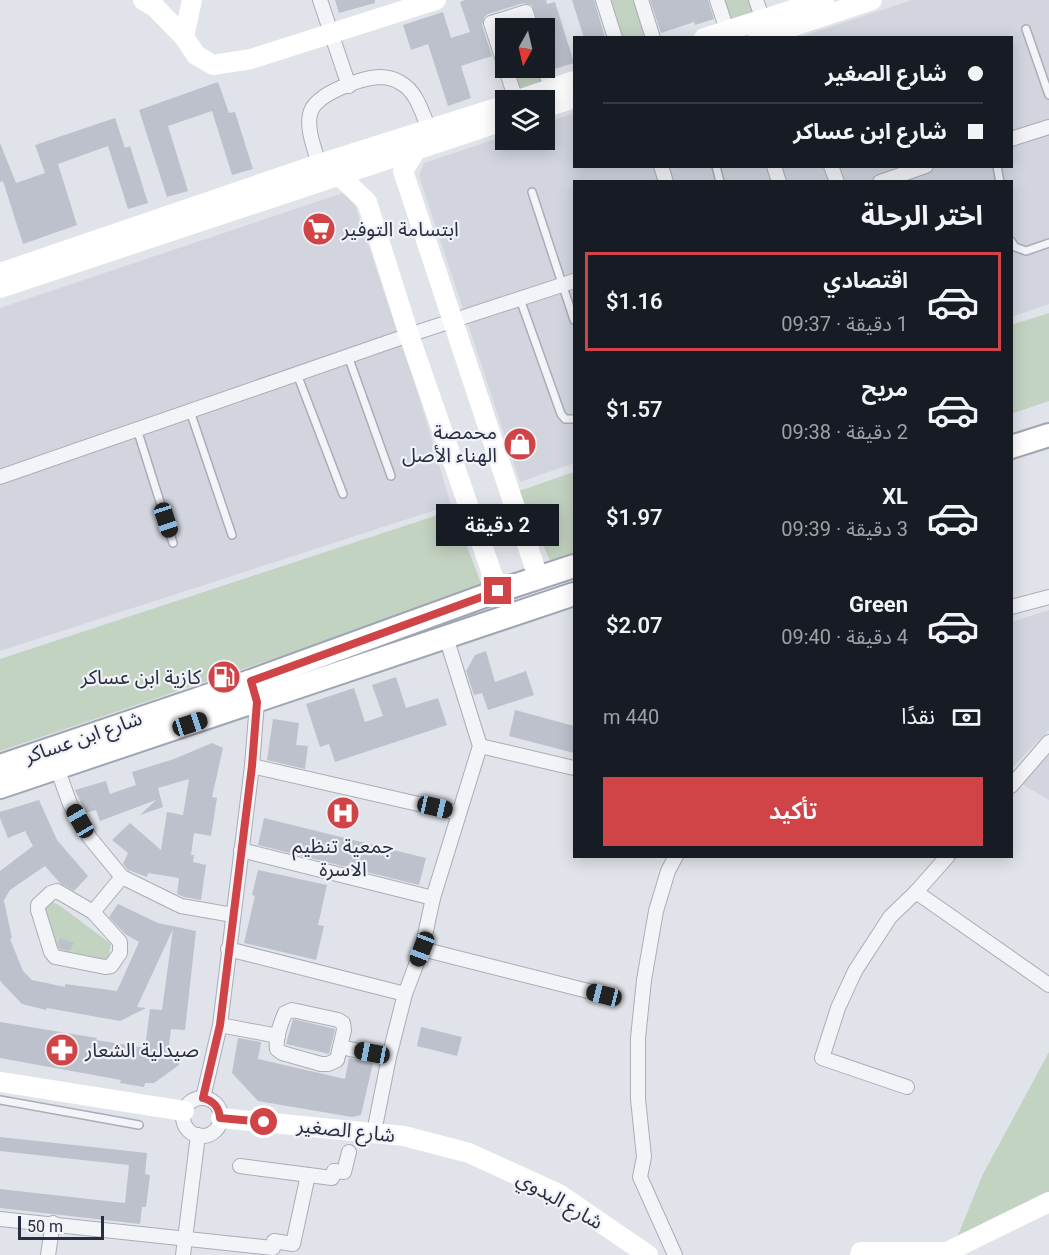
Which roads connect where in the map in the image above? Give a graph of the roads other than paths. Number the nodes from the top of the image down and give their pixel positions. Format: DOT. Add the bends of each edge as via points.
graph roads {
  1 [pos="143,0"];
  2 [pos="192,0"];
  3 [pos="320,0"];
  4 [pos="436,0"];
  5 [pos="603,0"];
  6 [pos="641,0"];
  7 [pos="717,0"];
  8 [pos="756,0"];
  9 [pos="824,0"];
  10 [pos="872,0"];
  11 [pos="507,18"];
  12 [pos="528,18"];
  13 [pos="495,22"];
  14 [pos="760,29"];
  15 [pos="1026,29"];
  16 [pos="727,30"];
  17 [pos="331,33"];
  18 [pos="495,35"];
  19 [pos="614,36"];
  20 [pos="652,36"];
  21 [pos="710,36"];
  22 [pos="184,37"];
  23 [pos="548,78"];
  24 [pos="573,81"];
  25 [pos="349,86"];
  26 [pos="551,88"];
  27 [pos="545,90"];
  28 [pos="1049,95"];
  29 [pos="573,98"];
  30 [pos="555,104"];
  31 [pos="495,108"];
  32 [pos="495,124"];
  33 [pos="1049,126"];
  34 [pos="429,129"];
  35 [pos="1013,138"];
  36 [pos="416,150"];
  37 [pos="319,165"];
  38 [pos="897,171"];
  39 [pos="919,173"];
  40 [pos="340,176"];
  41 [pos="883,180"];
  42 [pos="532,192"];
  43 [pos="1049,243"];
  44 [pos="1013,244"];
  45 [pos="0,273"];
  46 [pos="569,283"];
  47 [pos="0,288"];
  48 [pos="520,298"];
  49 [pos="573,313"];
  50 [pos="452,321"];
  51 [pos="408,335"];
  52 [pos="348,356"];
  53 [pos="297,374"];
  54 [pos="190,411"];
  55 [pos="573,419"];
  56 [pos="1049,423"];
  57 [pos="137,429"];
  58 [pos="1013,434"];
  59 [pos="1049,435"];
  60 [pos="1013,446"];
  61 [pos="391,476"];
  62 [pos="0,477"];
  63 [pos="343,494"];
  64 [pos="232,535"];
  65 [pos="173,543"];
  66 [pos="573,566"];
  67 [pos="538,577"];
  68 [pos="498,591"];
  69 [pos="573,594"];
  70 [pos="1049,597"];
  71 [pos="1013,607"];
  72 [pos="446,637"];
  73 [pos="254,691"];
  74 [pos="1049,742"];
  75 [pos="480,746"];
  76 [pos="0,766"];
  77 [pos="252,766"];
  78 [pos="57,768"];
  79 [pos="573,768"];
  80 [pos="1013,784"];
  81 [pos="0,787"];
  82 [pos="458,813"];
  83 [pos="241,850"];
  84 [pos="675,858"];
  85 [pos="946,858"];
  86 [pos="122,877"];
  87 [pos="916,892"];
  88 [pos="433,898"];
  89 [pos="93,912"];
  90 [pos="232,915"];
  91 [pos="228,949"];
  92 [pos="422,949"];
  93 [pos="1049,985"];
  94 [pos="405,994"];
  95 [pos="604,995"];
  96 [pos="220,1025"];
  97 [pos="278,1036"];
  98 [pos="340,1047"];
  99 [pos="388,1057"];
  100 [pos="0,1082"];
  101 [pos="908,1087"];
  102 [pos="203,1098"];
  103 [pos="0,1100"];
  104 [pos="184,1111"];
  105 [pos="220,1118"];
  106 [pos="139,1125"];
  107 [pos="374,1132"];
  108 [pos="198,1135"];
  109 [pos="350,1152"];
  110 [pos="468,1153"];
  111 [pos="240,1166"];
  112 [pos="308,1175"];
  113 [pos="1049,1202"];
  114 [pos="0,1219"];
  115 [pos="53,1223"];
  116 [pos="185,1237"];
  117 [pos="267,1251"];
  118 [pos="48,1255"];
  119 [pos="183,1255"];
  120 [pos="648,1255"];
  121 [pos="675,1255"];
  122 [pos="860,1255"];
  1 -- 22 [label="main road"];
  2 -- 22 [label="main road"];
  3 -- 17 [label="street"];
  4 -- 17 [label="main road"];
  5 -- 19 [label="street"];
  6 -- 20 [label="street"];
  7 -- 16 [label="street"];
  8 -- 14 [label="street"];
  9 -- 14 [label="main road"];
  10 -- 14 [label="main road"];
  11 -- 12 [label="street" via="526,12"];
  13 -- 18 [label="street" via="491,23"];
  14 -- 16 [label="main road"];
  15 -- 28 [label="lane"];
  16 -- 21 [label="main road"];
  17 -- 22 [label="main road" via="251,59 213,65 196,56"];
  17 -- 25 [label="street"];
  23 -- 26 [label="street"];
  24 -- 26 [label="main road"];
  25 -- 34 [label="street" via="380,77 400,82 416,97"];
  25 -- 37 [label="street" via="325,94 311,111 309,126"];
  26 -- 27 [label="main road"];
  29 -- 30 [label="main road"];
  31 -- 34 [label="main road"];
  32 -- 36 [label="main road"];
  33 -- 35 [label="street"];
  34 -- 37 [label="main road"];
  36 -- 40 [label="main road"];
  36 -- 50 [label="main road" via="403,171"];
  37 -- 45 [label="main road"];
  38 -- 39 [label="street"];
  38 -- 41 [label="street"];
  40 -- 47 [label="main road"];
  40 -- 51 [label="main road" via="367,202"];
  42 -- 46 [label="lane"];
  43 -- 44 [label="lane" via="1026,251"];
  46 -- 48 [label="street"];
  46 -- 49 [label="lane"];
  48 -- 50 [label="street"];
  48 -- 55 [label="lane" via="561,414 565,419"];
  50 -- 51 [label="street"];
  50 -- 67 [label="main road"];
  51 -- 52 [label="street"];
  51 -- 68 [label="main road"];
  52 -- 53 [label="street"];
  52 -- 61 [label="lane"];
  53 -- 54 [label="street"];
  53 -- 63 [label="lane"];
  54 -- 57 [label="street"];
  54 -- 64 [label="lane"];
  56 -- 58 [label="main road"];
  57 -- 62 [label="street"];
  57 -- 65 [label="lane"];
  59 -- 60 [label="main road"];
  66 -- 67 [label="main road, شارع ابن عساكر"];
  67 -- 68 [label="main road, شارع ابن عساكر"];
  68 -- 73 [label="main road, شارع ابن عساكر"];
  69 -- 72 [label="main road, شارع ابن عساكر"];
  70 -- 71 [label="street"];
  72 -- 73 [label="main road, شارع ابن عساكر"];
  72 -- 75 [label="street"];
  73 -- 76 [label="main road, شارع ابن عساكر"];
  73 -- 77 [label="street"];
  73 -- 78 [label="main road, شارع ابن عساكر"];
  74 -- 80 [label="street"];
  75 -- 79 [label="street"];
  75 -- 82 [label="street"];
  77 -- 82 [label="street"];
  77 -- 83 [label="street"];
  78 -- 81 [label="main road, شارع ابن عساكر"];
  78 -- 86 [label="street" via="70,804 90,838"];
  82 -- 88 [label="street"];
  83 -- 88 [label="street"];
  83 -- 90 [label="street"];
  84 -- 121 [label="street" via="656,911 644,980 638,1038 638,1098 644,1157 640,1177"];
  85 -- 87 [label="street"];
  86 -- 89 [label="street"];
  86 -- 90 [label="street" via="182,906"];
  87 -- 93 [label="street"];
  87 -- 101 [label="street" via="890,916 855,971 822,1058"];
  88 -- 92 [label="street"];
  89 -- 89 [label="street" via="120,942 121,948 111,966 55,957 38,910 42,900 57,891"];
  90 -- 91 [label="street"];
  91 -- 94 [label="street"];
  91 -- 96 [label="street"];
  92 -- 94 [label="street"];
  92 -- 95 [label="street"];
  94 -- 99 [label="street"];
  96 -- 97 [label="street"];
  96 -- 102 [label="street"];
  97 -- 98 [label="street" via="277,1049 282,1053 321,1064 337,1060"];
  97 -- 98 [label="street" via="285,1013 292,1010 343,1023"];
  98 -- 99 [label="street"];
  99 -- 107 [label="street"];
  100 -- 104 [label="main road"];
  102 -- 104 [label="street" via="191,1102"];
  102 -- 105 [label="street" via="214,1102"];
  103 -- 106 [label="lane"];
  104 -- 108 [label="street" via="188,1130"];
  105 -- 107 [label="main road, شارع الصغير"];
  105 -- 108 [label="street" via="214,1131"];
  107 -- 110 [label="main road, شارع الصغير"];
  108 -- 116 [label="street"];
  109 -- 112 [label="street" via="344,1172 334,1171 332,1178"];
  110 -- 120 [label="main road, شارع البدوي" via="559,1194"];
  111 -- 112 [label="street"];
  112 -- 117 [label="street" via="293,1244 274,1241 273,1248"];
  113 -- 122 [label="main road" via="947,1252"];
  114 -- 115 [label="street"];
  115 -- 116 [label="street"];
  115 -- 118 [label="street"];
  116 -- 117 [label="street"];
  116 -- 119 [label="street"];
}
